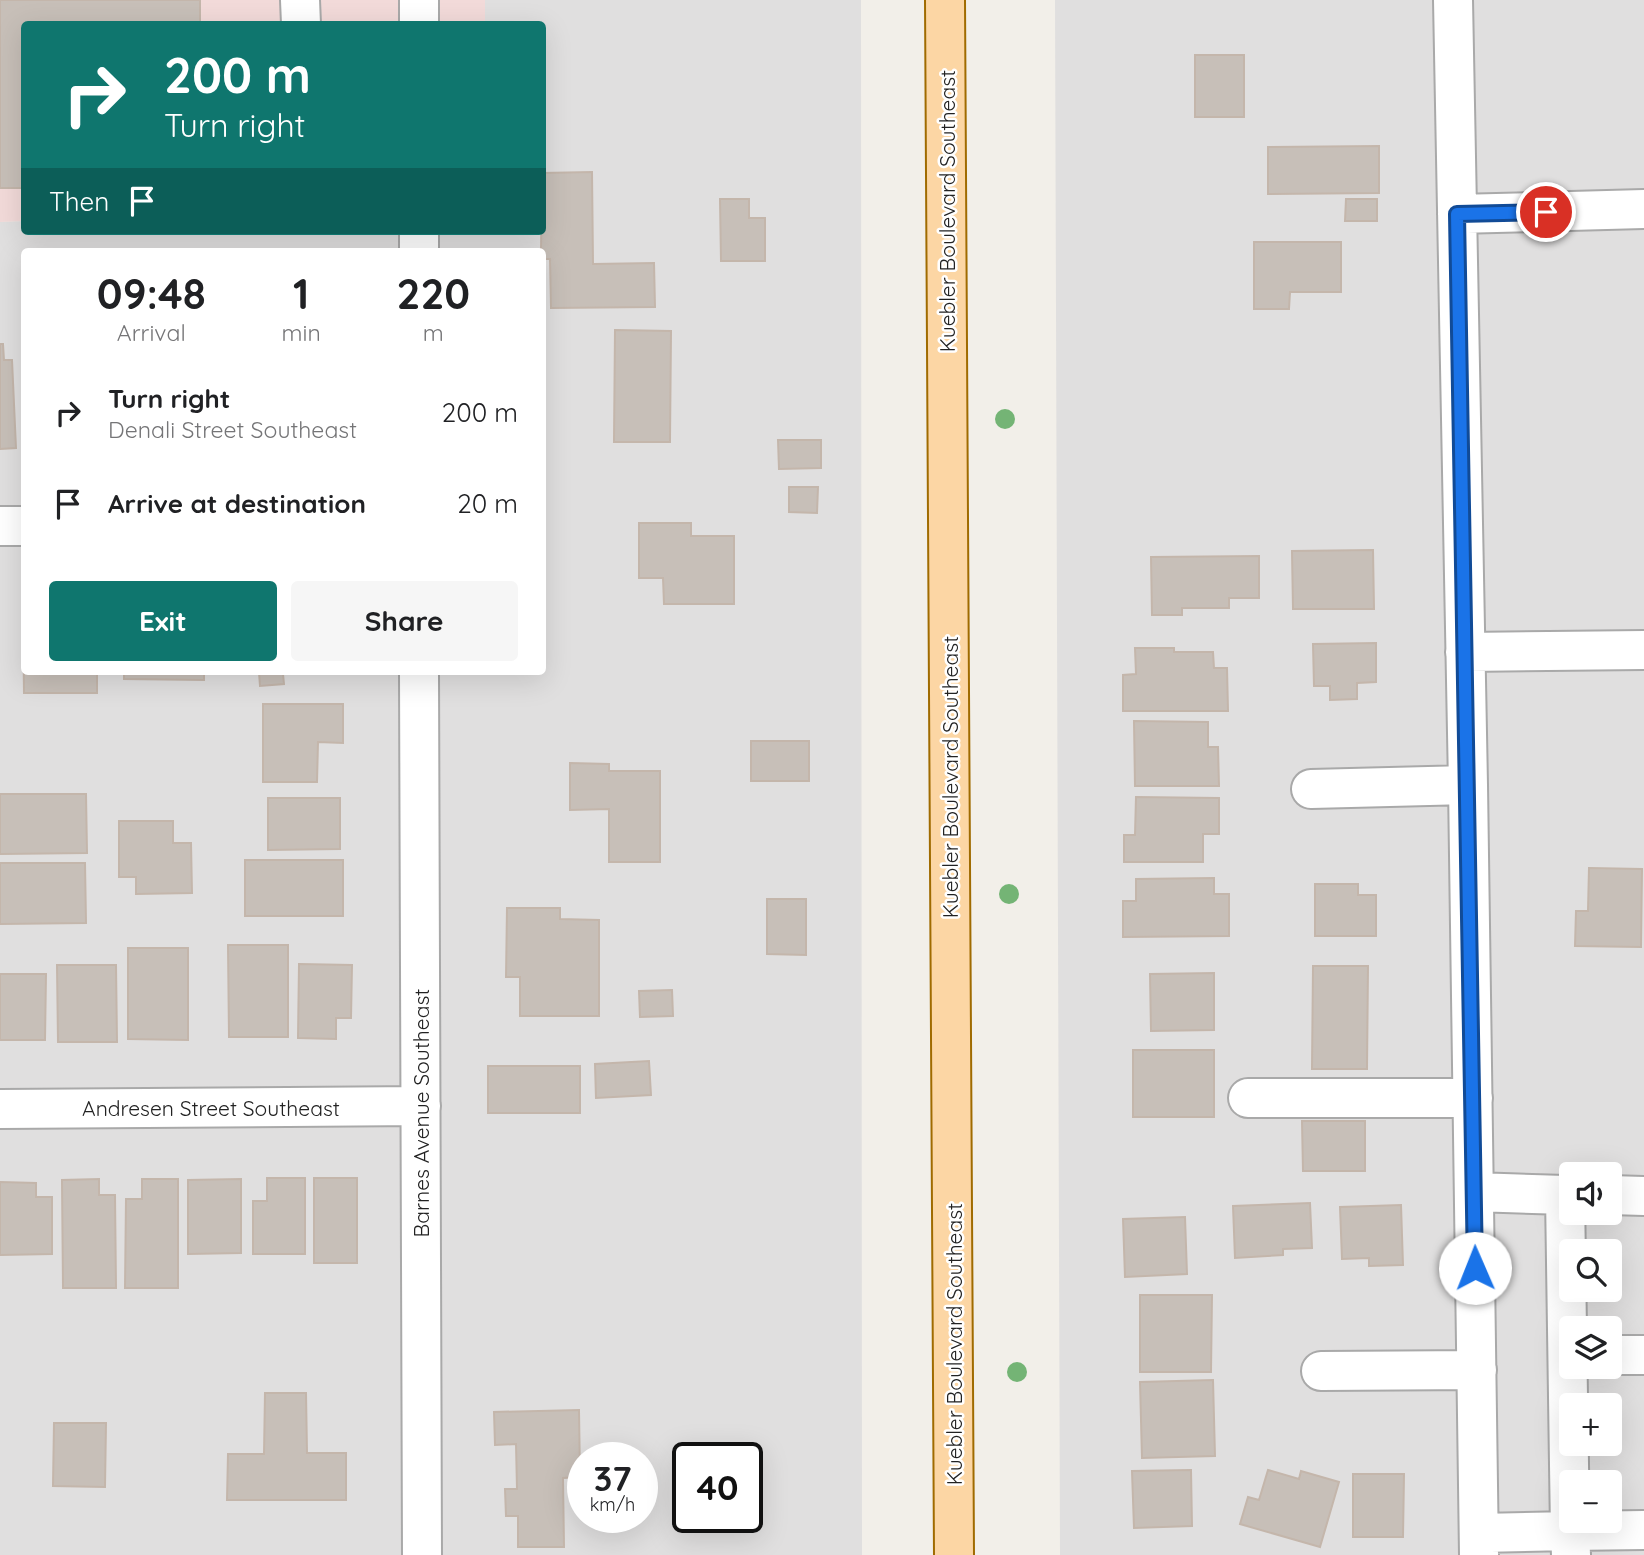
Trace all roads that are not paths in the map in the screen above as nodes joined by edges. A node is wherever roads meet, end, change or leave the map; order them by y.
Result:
1 (300, 0) edge
2 (419, 0) edge
3 (945, 0) edge
4 (1453, 0) edge
5 (301, 21) edge
6 (419, 21) edge
7 (1644, 209) edge
8 (1457, 214) junction
9 (0, 526) edge
10 (21, 526) edge
11 (1644, 650) edge
12 (1465, 652) junction
13 (419, 675) edge
14 (1468, 785) junction
15 (1311, 789) dead end
16 (1248, 1098) dead end
17 (1473, 1098) junction
18 (421, 1106) junction
19 (0, 1110) edge
20 (1474, 1192) junction
21 (1559, 1195) edge
22 (1622, 1195) edge
23 (1644, 1196) edge
24 (1568, 1225) edge
25 (1569, 1316) edge
26 (1622, 1355) edge
27 (1644, 1355) edge
28 (1477, 1370) junction
29 (1321, 1371) dead end
30 (1569, 1379) edge
31 (1644, 1530) edge
32 (1570, 1543) edge
33 (1479, 1544) edge
34 (422, 1555) edge
35 (954, 1555) edge

1 - 5 street
2 - 6 street
3 - 35 main road, Kuebler Boulevard Southeast
4 - 8 street
7 - 8 street
8 - 12 street
9 - 10 street
11 - 12 street
12 - 14 street
13 - 18 street, Barnes Avenue Southeast
14 - 15 street
14 - 17 street
16 - 17 street
17 - 20 street
18 - 19 street, Andresen Street Southeast
18 - 34 street, Barnes Avenue Southeast
20 - 21 street
20 - 28 street
22 - 23 street
24 - 25 street
26 - 27 street
28 - 29 street
28 - 33 street
30 - 32 street
31 - 32 street
32 - 33 street

